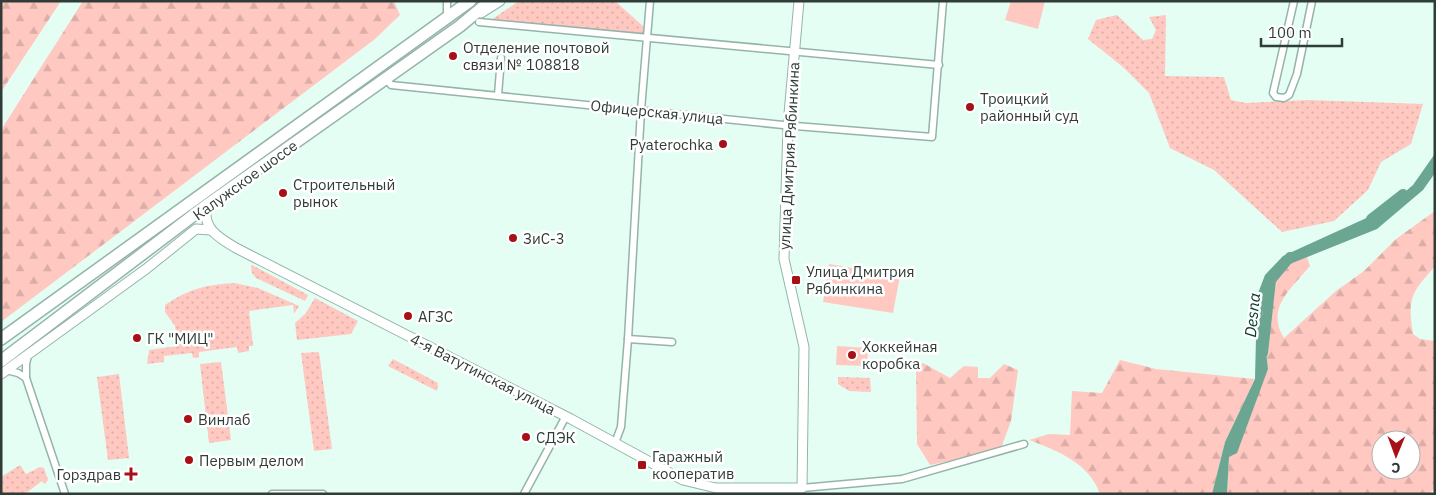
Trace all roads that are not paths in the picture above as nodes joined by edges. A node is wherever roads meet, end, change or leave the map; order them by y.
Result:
1 (447, 1) edge
2 (470, 1) edge
3 (490, 1) edge
4 (500, 1) edge
5 (650, 1) edge
6 (798, 1) edge
7 (943, 1) edge
8 (1294, 1) edge
9 (1312, 1) edge
10 (446, 19) junction
11 (474, 20) junction
12 (647, 39) junction
13 (794, 53) junction
14 (502, 58) dead end
15 (939, 65) junction
16 (386, 78) junction
17 (498, 95) junction
18 (641, 110) junction
19 (788, 125) junction
20 (207, 205) junction
21 (180, 226) junction
22 (210, 230) junction
23 (141, 272) junction
24 (1, 339) edge
25 (628, 340) junction
26 (672, 342) dead end
27 (29, 354) junction
28 (3, 368) edge
29 (26, 378) junction
30 (566, 416) junction
31 (614, 443) junction
32 (1024, 444) dead end
33 (802, 488) junction
34 (288, 493) edge
35 (65, 494) edge
36 (272, 494) edge
37 (323, 494) edge
38 (524, 494) edge

1 - 10 street
2 - 10 highway, Калужское шоссе
3 - 11 highway, Калужское шоссе
4 - 11 street
5 - 12 street
6 - 13 street, улица Дмитрия Рябинкина
7 - 15 street
8 - 9 street
10 - 24 highway, Калужское шоссе
11 - 12 street
11 - 16 highway, Калужское шоссе
12 - 13 street
12 - 18 street
13 - 15 street
13 - 19 street, улица Дмитрия Рябинкина
14 - 17 street
15 - 19 street, Офицерская улица
16 - 17 street, Офицерская улица
16 - 20 highway, Калужское шоссе
17 - 18 street, Офицерская улица
18 - 19 street, Офицерская улица
18 - 25 street
19 - 33 street, улица Дмитрия Рябинкина
20 - 21 highway, Калужское шоссе
20 - 22 street
21 - 23 street
21 - 28 highway, Калужское шоссе
22 - 23 street
22 - 30 street, 4-я Ватутинская улица
23 - 27 street
25 - 26 street
25 - 31 street
27 - 28 street
27 - 29 street
28 - 29 street
29 - 35 street
30 - 31 street, 4-я Ватутинская улица
30 - 38 street
31 - 33 street, 4-я Ватутинская улица
32 - 33 street, 4-я Ватутинская улица
34 - 36 street
34 - 37 street

